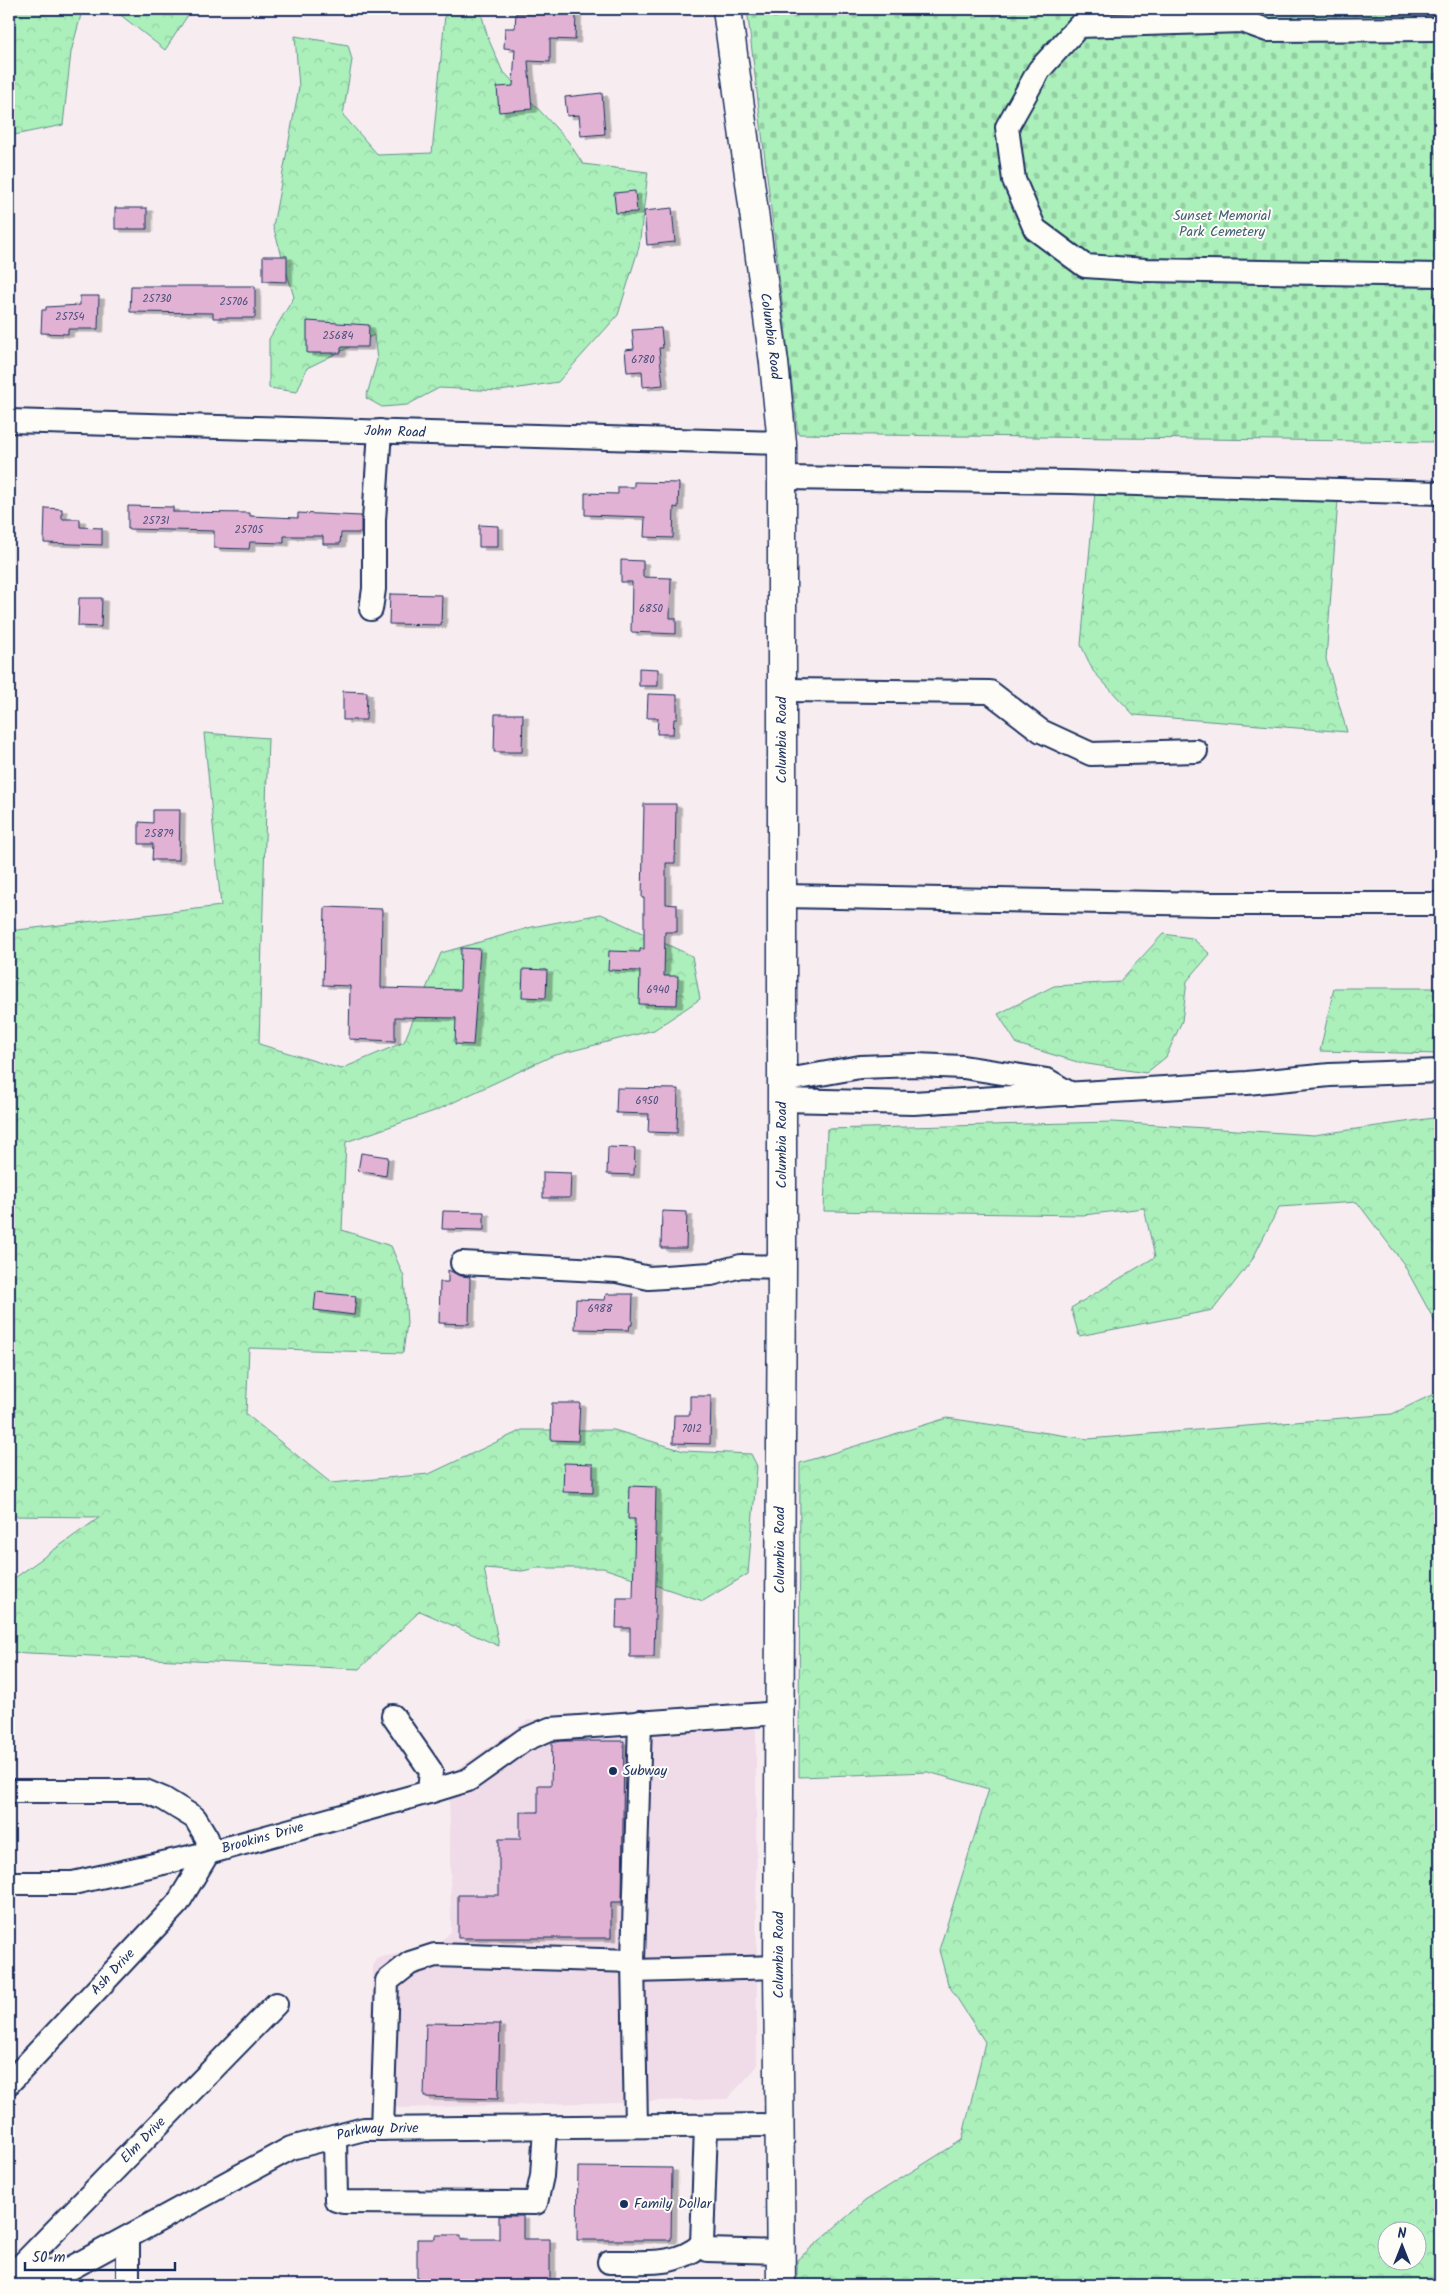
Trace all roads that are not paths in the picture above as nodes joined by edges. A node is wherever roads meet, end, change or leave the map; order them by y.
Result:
1 (727, 9) edge
2 (1241, 15) edge
3 (1440, 29) edge
4 (1440, 275) edge
5 (9, 421) edge
6 (380, 432) junction
7 (782, 443) junction
8 (782, 478) junction
9 (1440, 493) edge
10 (371, 609) dead end
11 (782, 690) junction
12 (1196, 751) dead end
13 (782, 896) junction
14 (1440, 904) edge
15 (916, 1065) junction
16 (1440, 1071) edge
17 (782, 1090) junction
18 (1072, 1094) junction
19 (913, 1103) junction
20 (462, 1263) dead end
21 (782, 1267) junction
22 (780, 1713) junction
23 (393, 1716) dead end
24 (640, 1722) junction
25 (9, 1791) edge
26 (428, 1792) junction
27 (208, 1853) junction
28 (11, 1885) edge
29 (634, 1966) junction
30 (778, 1967) junction
31 (276, 2004) dead end
32 (9, 2083) edge
33 (780, 2125) junction
34 (636, 2126) junction
35 (706, 2126) junction
36 (545, 2127) junction
37 (382, 2129) junction
38 (335, 2137) junction
39 (128, 2238) junction
40 (702, 2244) junction
41 (780, 2252) junction
42 (609, 2262) dead end
43 (9, 2277) edge
44 (128, 2285) edge
45 (781, 2285) edge

1 - 7 main road, Columbia Road
2 - 3 street
2 - 4 street
5 - 6 street, John Road
6 - 7 street, John Road
6 - 10 street
7 - 8 main road, Columbia Road
8 - 9 street
8 - 11 main road, Columbia Road
11 - 12 street
11 - 13 main road, Columbia Road
13 - 14 street
13 - 17 main road, Columbia Road
15 - 17 street
15 - 18 street
15 - 19 street
16 - 18 street
17 - 19 street
17 - 21 main road, Columbia Road
18 - 19 street
20 - 21 street
21 - 22 main road, Columbia Road
22 - 24 street, Brookins Drive
22 - 30 main road, Columbia Road
23 - 26 street
24 - 26 street, Brookins Drive
24 - 29 street
25 - 27 street
26 - 27 street, Brookins Drive
27 - 28 street, Brookins Drive
27 - 32 street, Ash Drive
29 - 30 street
29 - 34 street
29 - 37 street
30 - 33 main road, Columbia Road
31 - 43 street, Elm Drive
33 - 35 street, Parkway Drive
33 - 41 main road, Columbia Road
34 - 35 street, Parkway Drive
34 - 36 street, Parkway Drive
35 - 40 street
36 - 37 street, Parkway Drive
36 - 38 street
37 - 38 street, Parkway Drive
38 - 39 street, Parkway Drive
39 - 43 street, Parkway Drive
39 - 44 street
40 - 41 street
40 - 42 street
41 - 45 main road, Columbia Road

